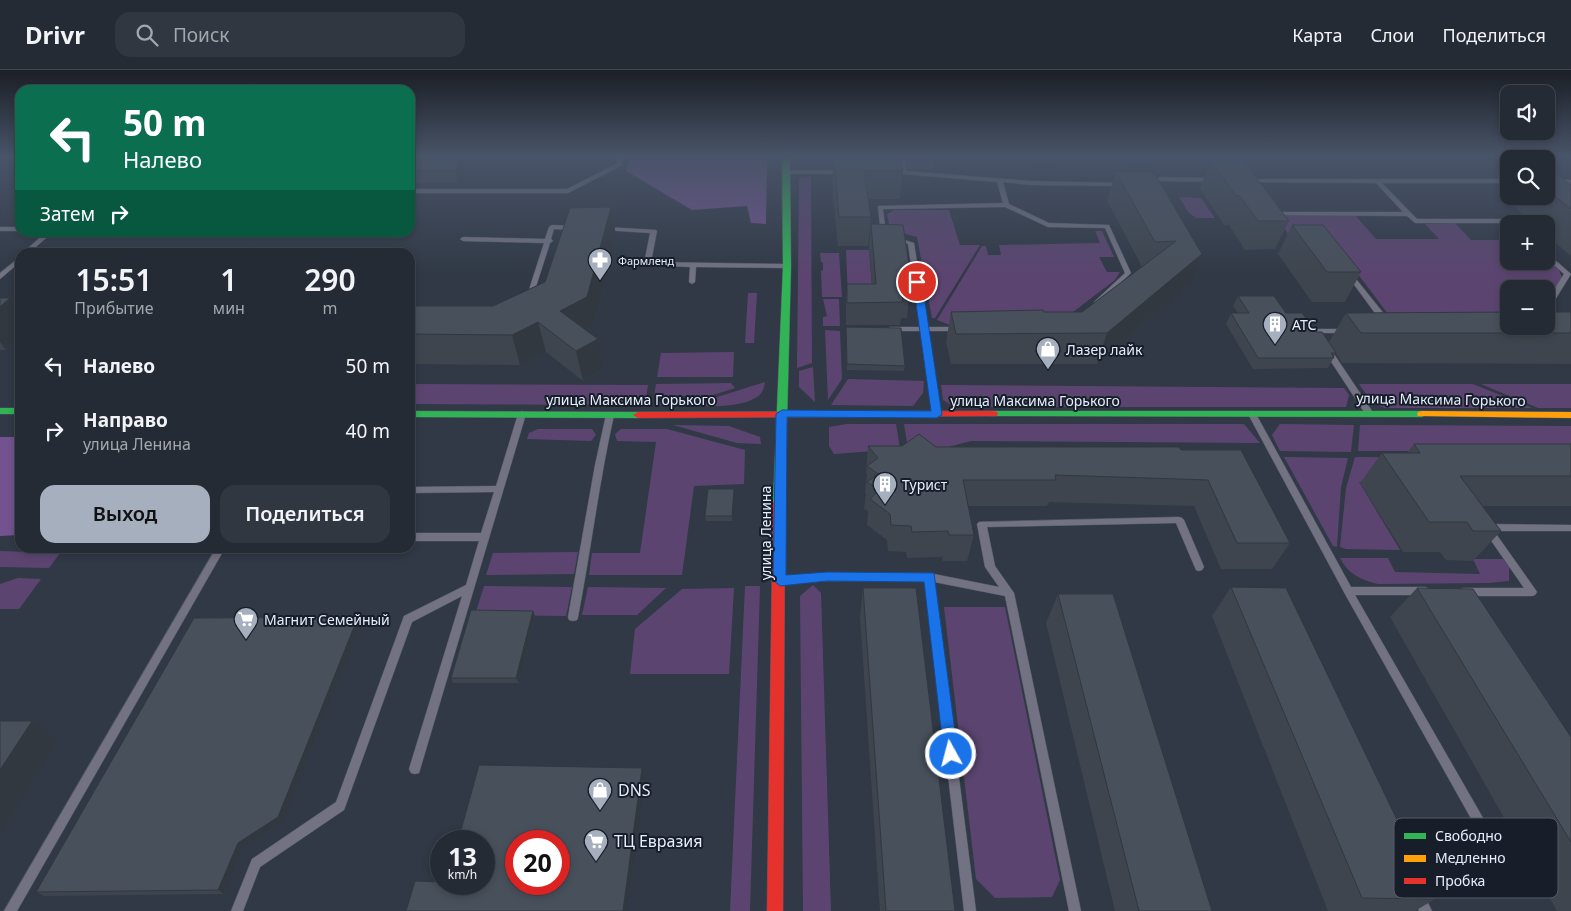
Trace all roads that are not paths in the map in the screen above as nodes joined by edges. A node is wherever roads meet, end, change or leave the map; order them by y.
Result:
1 (786, 195) edge
2 (1003, 195) edge
3 (1390, 195) edge
4 (1006, 205) junction
5 (1408, 214) junction
6 (1271, 220) edge
7 (1500, 221) edge
8 (580, 228) edge
9 (0, 229) edge
10 (15, 229) edge
11 (598, 229) edge
12 (44, 237) edge
13 (463, 239) dead end
14 (550, 241) junction
15 (32, 248) edge
16 (1555, 262) edge
17 (15, 263) edge
18 (693, 266) junction
19 (786, 266) junction
20 (1345, 268) edge
21 (0, 276) edge
22 (692, 282) dead end
23 (1555, 294) edge
24 (520, 304) edge
25 (1088, 311) edge
26 (886, 329) edge
27 (925, 329) junction
28 (963, 330) edge
29 (1382, 330) edge
30 (1354, 331) edge
31 (0, 411) edge
32 (15, 411) edge
33 (1369, 412) junction
34 (415, 414) edge
35 (522, 414) junction
36 (782, 414) junction
37 (1252, 414) junction
38 (610, 415) junction
39 (936, 415) junction
40 (1571, 416) edge
41 (499, 489) junction
42 (415, 490) edge
43 (1571, 528) edge
44 (485, 537) junction
45 (415, 538) edge
46 (217, 553) edge
47 (1199, 567) dead end
48 (929, 577) junction
49 (780, 580) junction
50 (469, 588) junction
51 (1348, 591) junction
52 (1435, 591) edge
53 (1454, 592) edge
54 (1009, 594) junction
55 (573, 618) dead end
56 (415, 769) dead end
57 (1477, 818) edge
58 (1420, 898) edge
59 (10, 911) edge
60 (237, 911) edge
61 (775, 911) edge
62 (970, 911) edge
63 (1075, 911) edge
64 (1426, 911) edge

1 - 19 main road, улица Ленина
2 - 4 lane
3 - 5 lane
4 - 25 lane
4 - 27 lane
5 - 6 lane
5 - 7 lane
8 - 14 lane
9 - 10 lane
11 - 18 lane
12 - 15 lane
13 - 14 lane
14 - 24 lane
16 - 23 lane
17 - 21 lane
18 - 19 lane
18 - 22 lane
19 - 36 main road, улица Ленина
20 - 29 lane
26 - 27 lane
27 - 28 lane
27 - 39 lane
30 - 33 lane
31 - 32 main road
33 - 37 main road, улица Максима Горького
33 - 40 main road, улица Максима Горького
34 - 35 main road, улица Максима Горького
35 - 38 main road, улица Максима Горького
35 - 41 lane
36 - 38 main road, улица Максима Горького
36 - 39 main road, улица Максима Горького
36 - 49 main road, улица Ленина
37 - 39 main road, улица Максима Горького
37 - 51 lane
38 - 55 lane
41 - 42 lane
41 - 44 lane
43 - 53 lane
44 - 45 lane
44 - 50 lane
46 - 59 lane
47 - 54 lane
48 - 49 lane
48 - 54 lane
48 - 62 lane
49 - 61 main road, улица Ленина
50 - 56 lane
50 - 60 lane
51 - 52 lane
51 - 57 lane
54 - 63 lane
58 - 64 lane

